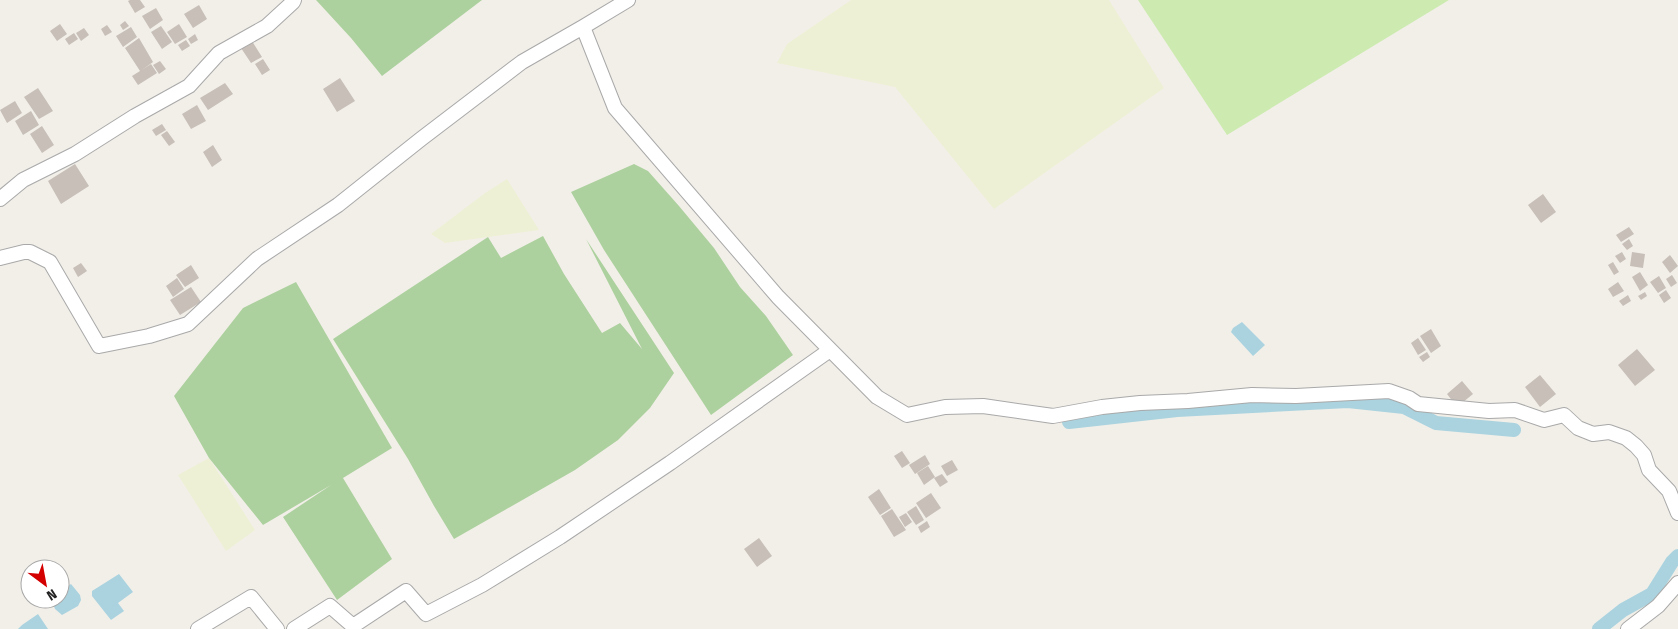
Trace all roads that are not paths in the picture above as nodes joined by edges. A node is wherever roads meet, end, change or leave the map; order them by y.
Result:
1 (294, 0) edge
2 (628, 0) edge
3 (583, 27) junction
4 (0, 199) edge
5 (0, 258) edge
6 (830, 350) junction
7 (1678, 513) edge
8 (1678, 583) edge
9 (198, 629) edge
10 (277, 629) edge
11 (294, 629) edge
12 (1628, 629) edge

1 - 4 street
2 - 3 street
3 - 5 street
3 - 6 street
6 - 7 street
6 - 11 street
8 - 12 street
9 - 10 street

